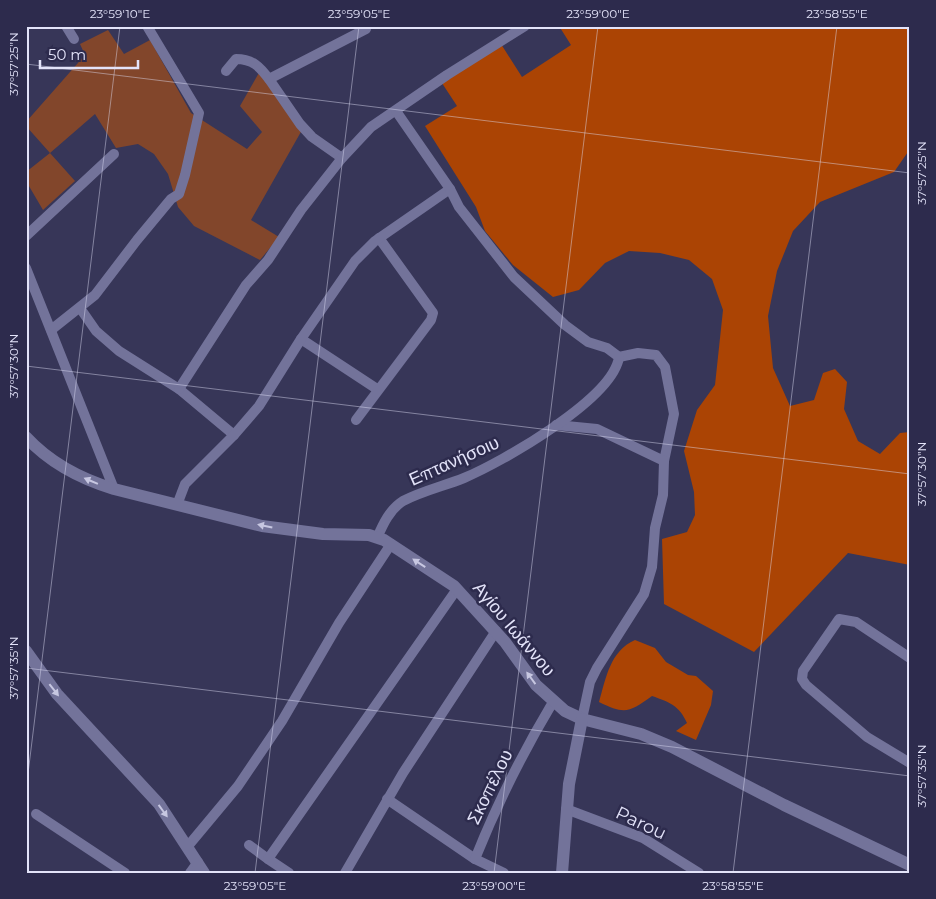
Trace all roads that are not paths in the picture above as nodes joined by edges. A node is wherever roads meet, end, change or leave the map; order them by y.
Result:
1 (66, 26) edge
2 (147, 26) edge
3 (525, 26) edge
4 (366, 29) dead end
5 (74, 39) dead end
6 (226, 71) dead end
7 (269, 79) junction
8 (396, 111) junction
9 (114, 154) dead end
10 (342, 158) junction
11 (450, 189) junction
12 (26, 236) edge
13 (379, 238) junction
14 (26, 268) edge
15 (29, 284) edge
16 (80, 308) junction
17 (51, 330) junction
18 (301, 339) junction
19 (620, 357) junction
20 (179, 389) junction
21 (377, 389) junction
22 (356, 420) dead end
23 (556, 425) junction
24 (234, 435) junction
25 (26, 437) edge
26 (664, 461) junction
27 (114, 489) junction
28 (177, 505) junction
29 (377, 538) junction
30 (391, 544) junction
31 (457, 589) junction
32 (496, 631) junction
33 (26, 651) edge
34 (910, 658) edge
35 (553, 702) junction
36 (582, 719) junction
37 (910, 763) edge
38 (387, 799) junction
39 (566, 809) junction
40 (36, 814) dead end
41 (249, 845) dead end
42 (188, 846) junction
43 (268, 859) junction
44 (475, 859) junction
45 (910, 865) edge
46 (197, 869) edge
47 (125, 873) edge
48 (289, 873) edge
49 (345, 873) edge
50 (504, 873) edge
51 (562, 873) edge
52 (699, 873) edge

1 - 5 street
2 - 16 street
3 - 8 street
4 - 7 street
6 - 7 street
7 - 10 street
8 - 10 street
8 - 11 street
9 - 12 street
10 - 20 street
11 - 13 street
11 - 19 street
13 - 18 street
13 - 21 street
14 - 15 street
15 - 17 street
16 - 17 street
16 - 20 street
17 - 27 street
18 - 21 street
18 - 24 street
19 - 23 street, Επτανήσοιυ
19 - 26 street
20 - 24 street
21 - 22 street
23 - 26 street
23 - 29 street, Επτανήσοιυ
24 - 28 street
27 -> 25 street, Αγίου Ιωάννου
26 - 36 street
27 - 28 street, Αγίου Ιωάννου
29 -> 28 street, Αγίου Ιωάννου
29 - 30 street, Αγίου Ιωάννου
31 -> 30 street, Αγίου Ιωάννου
30 - 42 street
31 - 32 street, Αγίου Ιωάννου
31 - 43 street
35 -> 32 street, Αγίου Ιωάννου
32 - 38 street
33 -> 42 street
34 - 37 street
35 - 36 street, Αγίου Ιωάννου
35 - 44 street, Σκοπέλου
36 - 39 street
36 - 45 street, Αγίου Ιωάννου
38 - 44 street
38 - 49 street
39 - 51 street
39 - 52 street, Parou
40 - 47 street
41 - 43 street
42 - 46 street
43 - 48 street
44 - 50 street

